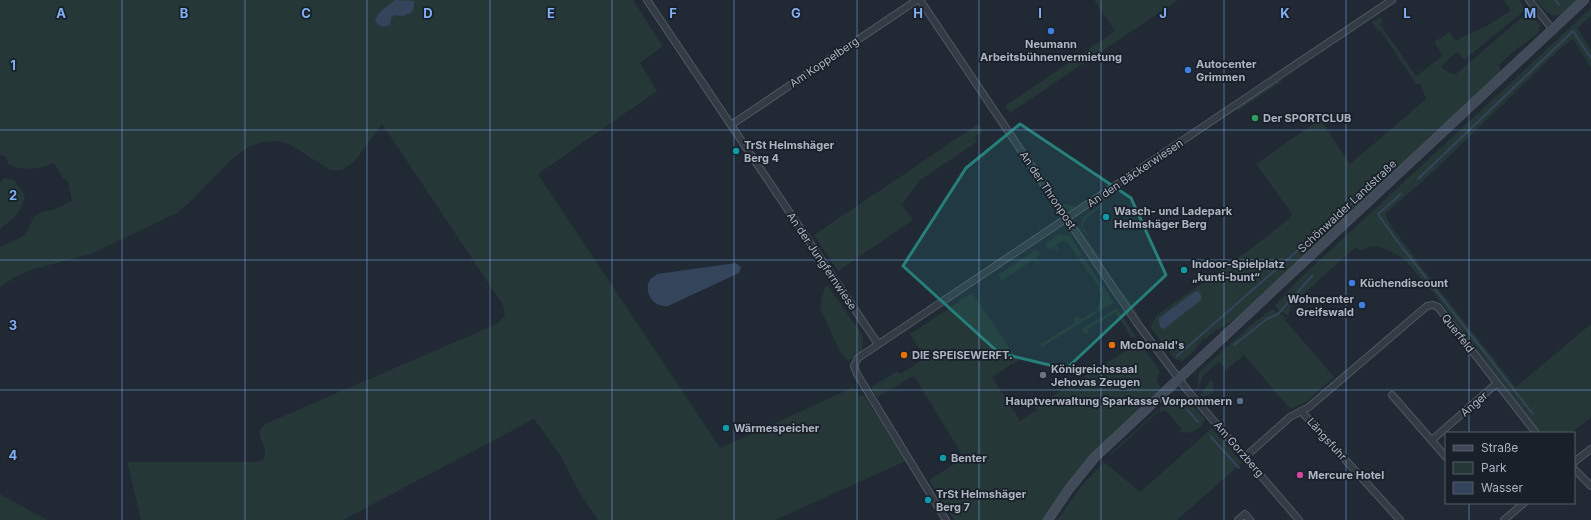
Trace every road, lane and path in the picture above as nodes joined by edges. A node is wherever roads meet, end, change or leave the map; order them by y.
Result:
1 (647, 0) edge
2 (917, 0) edge
3 (920, 0) edge
4 (1392, 0) edge
5 (1529, 0) edge
6 (1584, 0) edge
7 (1553, 30) junction
8 (731, 125) junction
9 (1068, 219) junction
10 (878, 344) junction
11 (1178, 379) junction
12 (1497, 383) junction
13 (1392, 395) dead end
14 (1301, 411) junction
15 (1535, 432) edge
16 (1432, 440) junction
17 (1591, 448) edge
18 (1445, 456) edge
19 (1245, 457) junction
20 (1575, 461) edge
21 (1575, 470) edge
22 (1591, 486) edge
23 (1523, 504) edge
24 (946, 520) edge
25 (1048, 520) edge
26 (1238, 520) edge
27 (1250, 520) edge
28 (1299, 520) edge
29 (1400, 520) edge
30 (1504, 520) edge

1 - 8 street, An der Jungfernwiese
2 - 8 street, Am Koppelberg
3 - 9 street, An der Thronpost
4 - 9 street, An den Bäckerwiesen
5 - 7 street
6 - 7 main road, Schönwalder Landstraße
7 - 11 main road, Schönwalder Landstraße
8 - 10 street, An der Jungfernwiese
9 - 10 street, An den Bäckerwiesen
9 - 11 street, An der Thronpost
10 - 24 street
11 - 19 street, Am Gorzberg
11 - 25 main road, Schönwalder Landstraße
12 - 14 street, Querfeld
12 - 15 street, Querfeld
12 - 16 street, Anger
13 - 16 street
14 - 19 street
14 - 29 street, Längsfuhr
16 - 18 street
17 - 20 street
19 - 28 street, Am Gorzberg
21 - 22 street
23 - 30 street
26 - 27 street

